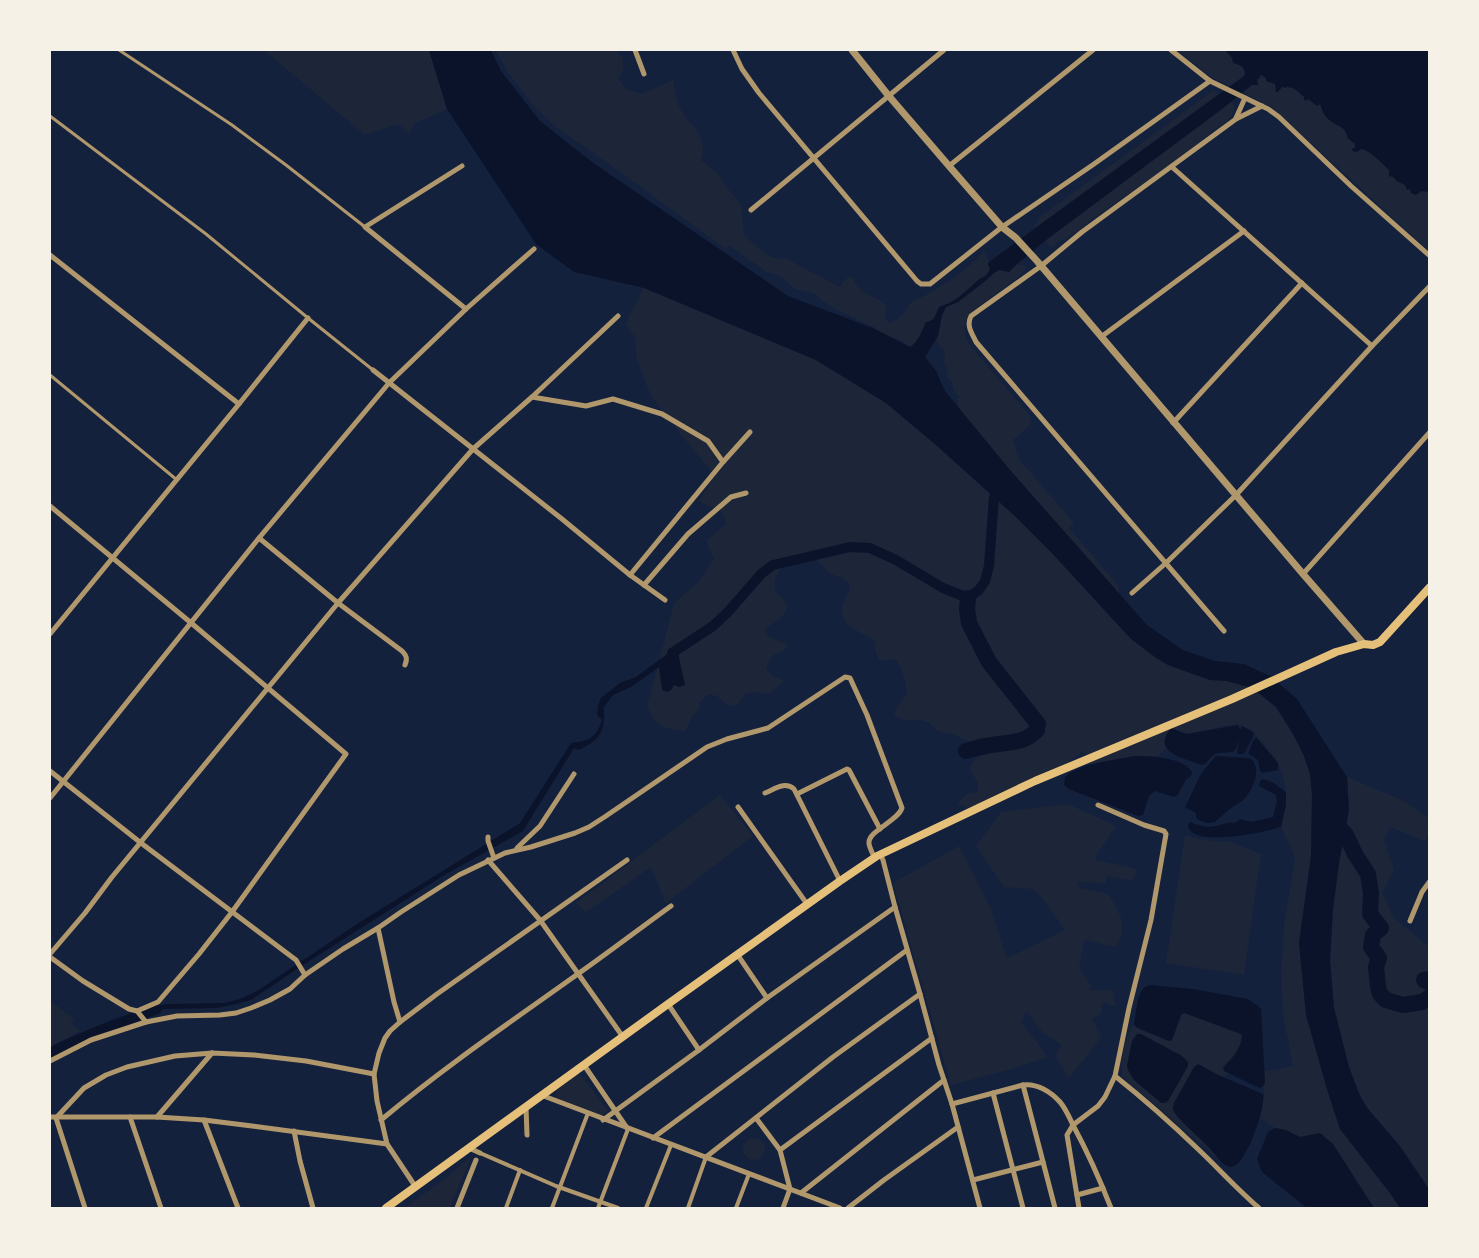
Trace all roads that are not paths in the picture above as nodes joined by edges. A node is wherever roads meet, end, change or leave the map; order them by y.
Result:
1 (119, 50) edge
2 (635, 50) edge
3 (733, 50) edge
4 (852, 50) edge
5 (944, 50) edge
6 (1093, 50) edge
7 (1171, 50) edge
8 (644, 74) dead end
9 (1210, 81) junction
10 (888, 95) junction
11 (1244, 98) junction
12 (1262, 106) junction
13 (50, 116) edge
14 (1236, 118) junction
15 (813, 159) junction
16 (462, 166) dead end
17 (949, 166) junction
18 (1172, 167) junction
19 (750, 210) dead end
20 (365, 227) junction
21 (1002, 227) junction
22 (1244, 231) junction
23 (534, 249) dead end
24 (50, 255) edge
25 (1430, 256) edge
26 (1039, 264) junction
27 (1302, 283) junction
28 (1430, 286) edge
29 (466, 309) junction
30 (618, 316) dead end
31 (308, 318) junction
32 (1101, 337) junction
33 (1372, 346) junction
34 (374, 370) joint
35 (50, 375) edge
36 (389, 383) junction
37 (532, 397) junction
38 (239, 404) junction
39 (1173, 423) junction
40 (750, 432) dead end
41 (1430, 432) edge
42 (473, 449) junction
43 (723, 462) junction
44 (177, 480) junction
45 (746, 493) dead end
46 (1236, 495) junction
47 (50, 506) edge
48 (259, 538) junction
49 (112, 558) junction
50 (1166, 563) junction
51 (1303, 574) junction
52 (630, 575) junction
53 (644, 585) junction
54 (1430, 587) edge
55 (1132, 593) dead end
56 (664, 600) dead end
57 (338, 603) junction
58 (190, 622) junction
59 (1224, 631) dead end
60 (50, 634) edge
61 (1364, 644) junction
62 (405, 665) dead end
63 (269, 687) junction
64 (50, 771) edge
65 (574, 774) dead end
66 (63, 782) junction
67 (765, 793) dead end
68 (797, 795) junction
69 (50, 798) edge
70 (1098, 805) dead end
71 (738, 807) dead end
72 (880, 829) junction
73 (488, 839) dead end
74 (141, 843) junction
75 (516, 849) junction
76 (877, 856) junction
77 (492, 857) junction
78 (627, 860) dead end
79 (840, 881) junction
80 (1430, 881) edge
81 (807, 904) junction
82 (671, 906) dead end
83 (895, 908) junction
84 (232, 912) junction
85 (540, 920) junction
86 (1410, 921) dead end
87 (378, 928) junction
88 (907, 950) junction
89 (737, 954) junction
90 (50, 956) edge
91 (303, 973) junction
92 (578, 974) junction
93 (920, 994) junction
94 (767, 998) junction
95 (668, 1004) junction
96 (137, 1011) junction
97 (146, 1022) junction
98 (400, 1022) junction
99 (623, 1037) junction
100 (932, 1038) junction
101 (699, 1050) junction
102 (212, 1053) junction
103 (50, 1061) edge
104 (584, 1065) junction
105 (374, 1074) junction
106 (1115, 1076) junction
107 (944, 1080) junction
108 (1023, 1085) junction
109 (993, 1093) junction
110 (541, 1095) junction
111 (952, 1104) junction
112 (526, 1107) junction
113 (615, 1110) junction
114 (588, 1113) junction
115 (53, 1117) edge
116 (130, 1117) junction
117 (157, 1117) junction
118 (756, 1118) junction
119 (204, 1120) junction
120 (381, 1120) junction
121 (603, 1120) junction
122 (1073, 1125) junction
123 (958, 1127) junction
124 (628, 1129) junction
125 (294, 1131) junction
126 (527, 1135) dead end
127 (653, 1138) junction
128 (387, 1144) junction
129 (671, 1145) junction
130 (469, 1148) junction
131 (780, 1150) junction
132 (480, 1153) joint
133 (706, 1157) junction
134 (476, 1160) dead end
135 (1043, 1162) junction
136 (520, 1170) junction
137 (1013, 1170) junction
138 (749, 1174) junction
139 (973, 1180) junction
140 (415, 1186) junction
141 (560, 1187) junction
142 (1103, 1188) junction
143 (790, 1189) junction
144 (801, 1193) junction
145 (1077, 1195) junction
146 (601, 1202) junction
147 (831, 1207) edge
148 (85, 1209) edge
149 (161, 1209) edge
150 (238, 1209) edge
151 (313, 1209) edge
152 (386, 1209) edge
153 (457, 1209) edge
154 (506, 1209) edge
155 (552, 1209) edge
156 (598, 1209) edge
157 (618, 1209) edge
158 (646, 1209) edge
159 (688, 1209) edge
160 (736, 1209) edge
161 (783, 1209) edge
162 (840, 1209) edge
163 (848, 1209) edge
164 (980, 1209) edge
165 (1023, 1209) edge
166 (1055, 1209) edge
167 (1079, 1209) edge
168 (1111, 1209) edge
169 (1259, 1209) edge

1 - 20 lane
2 - 8 street
3 - 15 street
4 - 10 street
5 - 10 street
6 - 17 street
7 - 9 street
9 - 11 street
9 - 21 street
10 - 15 street
10 - 17 street
11 - 12 street
11 - 14 street
12 - 14 street
12 - 25 street
13 - 31 lane
14 - 18 street
15 - 19 street
15 - 21 street
16 - 20 street
17 - 21 street
18 - 22 street
18 - 26 street
20 - 29 street
21 - 26 street
22 - 27 street
22 - 32 street
23 - 29 street
24 - 38 street
26 - 32 street
26 - 50 street
27 - 33 street
27 - 39 street
28 - 33 street
29 - 36 street
30 - 37 street
31 - 34 lane
31 - 38 street
32 - 39 street
33 - 46 street
34 - 36 street
35 - 44 lane
36 - 42 street
36 - 48 street
37 - 42 street
37 - 43 street
38 - 44 street
39 - 46 street
40 - 43 street
41 - 51 street
42 - 52 street
42 - 57 street
43 - 52 street
44 - 49 street
45 - 53 street
46 - 50 street
46 - 51 street
47 - 49 street
48 - 57 street
48 - 58 street
49 - 58 street
49 - 60 street
50 - 55 street
50 - 59 street
51 - 61 street
52 - 53 street
53 - 56 street
54 - 61 main road
57 - 62 street
57 - 63 street
58 - 63 street
58 - 66 street
61 - 76 main road
63 - 74 street
63 - 84 street
64 - 66 street
65 - 75 street
66 - 69 street
66 - 74 street
67 - 68 street
68 - 72 street
68 - 79 street
70 - 106 street
71 - 81 street
72 - 75 street
72 - 76 street
73 - 77 street
74 - 84 street
74 - 90 street
75 - 77 street
76 - 79 main road
76 - 83 street
77 - 85 street
77 - 87 street
78 - 85 street
79 - 81 main road
80 - 86 street
81 - 89 main road
82 - 92 street
83 - 88 street
83 - 94 street
84 - 91 street
84 - 96 street
85 - 92 street
85 - 98 street
87 - 91 street
87 - 98 street
88 - 93 street
88 - 127 street
89 - 94 street
89 - 95 main road
90 - 96 street
91 - 97 street
92 - 99 street
92 - 120 street
93 - 100 street
93 - 118 street
94 - 101 street
95 - 99 main road
95 - 101 street
96 - 97 street
97 - 103 street
98 - 105 street
99 - 104 main road
100 - 107 street
100 - 131 street
101 - 113 street
102 - 105 street
102 - 115 street
102 - 117 street
104 - 110 main road
104 - 113 street
105 - 120 street
106 - 122 street
106 - 169 street
107 - 111 street
107 - 144 street
108 - 109 street
108 - 122 street
108 - 135 street
109 - 111 street
109 - 137 street
110 - 112 main road
110 - 114 street
111 - 123 street
112 - 126 street
112 - 130 main road
113 - 121 street
113 - 124 street
114 - 121 street
114 - 141 street
115 - 116 street
115 - 148 street
116 - 117 street
116 - 149 street
117 - 119 street
118 - 131 street
118 - 133 street
119 - 125 street
119 - 150 street
120 - 128 street
121 - 124 street
122 - 142 street
122 - 145 street
123 - 139 street
123 - 163 street
124 - 127 street
124 - 146 street
125 - 128 street
125 - 151 street
127 - 129 street
128 - 140 street
129 - 133 street
129 - 158 street
130 - 132 street
130 - 140 main road
131 - 143 street
132 - 136 street
133 - 138 street
133 - 159 street
134 - 153 street
135 - 137 street
135 - 166 street
136 - 141 street
136 - 154 street
137 - 139 street
137 - 165 street
138 - 143 street
138 - 160 street
139 - 164 street
140 - 152 main road
141 - 146 street
141 - 155 street
142 - 145 street
142 - 168 street
143 - 144 street
143 - 161 street
144 - 147 street
145 - 167 street
146 - 156 street
146 - 157 street
147 - 162 street

